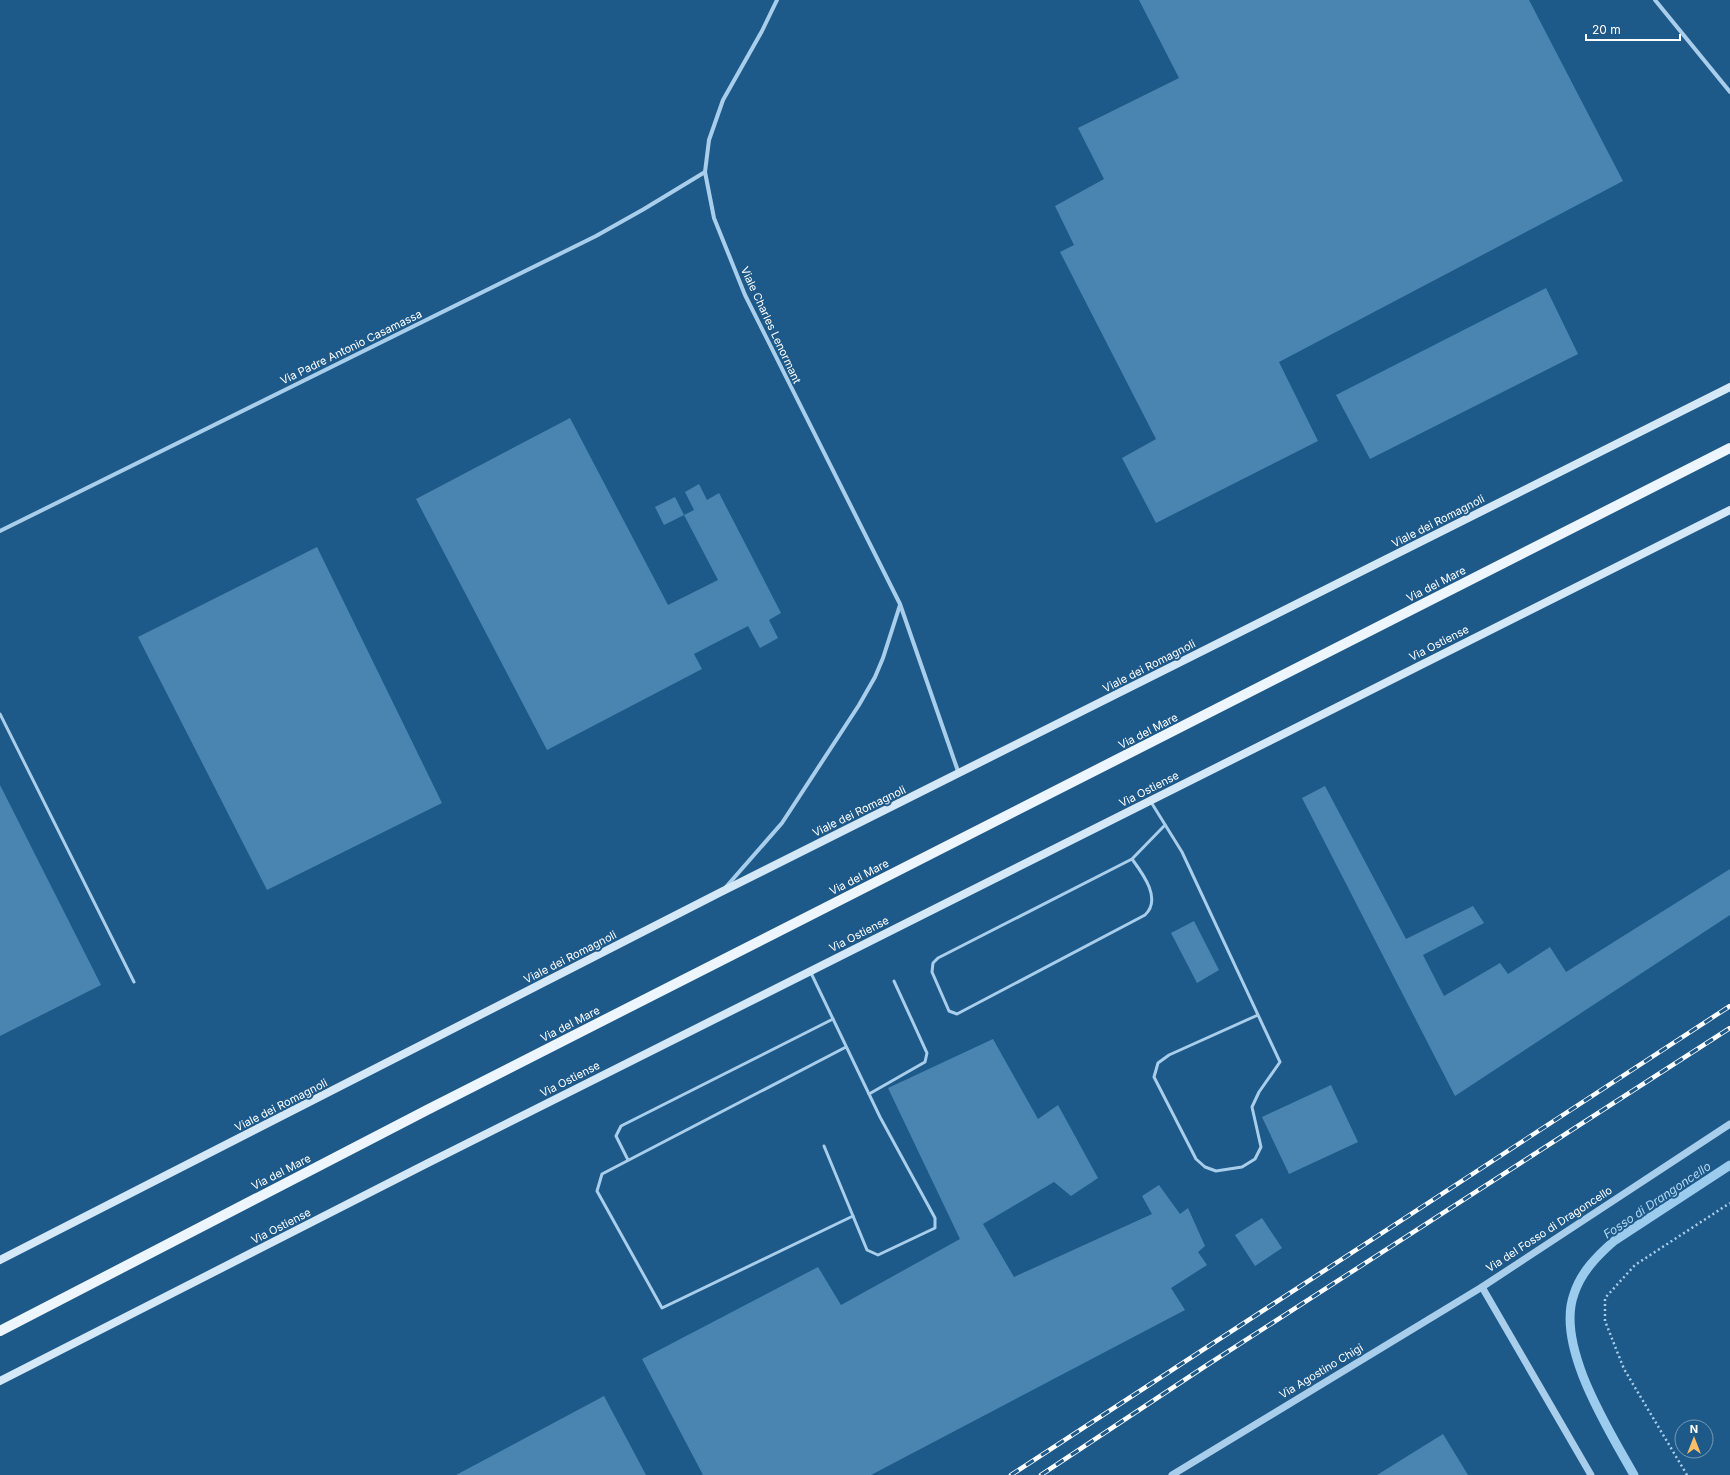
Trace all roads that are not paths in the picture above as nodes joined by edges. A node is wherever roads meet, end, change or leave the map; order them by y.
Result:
1 (777, 0) edge
2 (1655, 0) edge
3 (1730, 92) edge
4 (705, 172) junction
5 (1730, 387) edge
6 (1730, 448) edge
7 (1730, 510) edge
8 (0, 531) edge
9 (900, 604) junction
10 (0, 714) edge
11 (959, 774) junction
12 (1151, 800) junction
13 (1166, 825) junction
14 (1132, 859) junction
15 (722, 892) junction
16 (810, 971) junction
17 (894, 981) dead end
18 (134, 982) dead end
19 (1258, 1015) junction
20 (833, 1019) junction
21 (846, 1047) junction
22 (869, 1094) junction
23 (1730, 1124) edge
24 (824, 1146) dead end
25 (628, 1160) junction
26 (853, 1216) junction
27 (0, 1260) edge
28 (1482, 1286) junction
29 (0, 1331) edge
30 (0, 1381) edge
31 (1172, 1475) edge
32 (1590, 1475) edge

1 - 4 street, Viale Charles Lenormant
2 - 3 street
4 - 8 street, Via Padre Antonio Casamassa
4 - 9 street, Viale Charles Lenormant
5 - 11 main road, Viale dei Romagnoli
6 - 29 main road, Via del Mare
7 - 12 main road, Via Ostiense
9 - 11 street, Viale Charles Lenormant
9 - 15 street
10 - 18 lane
11 - 15 main road, Viale dei Romagnoli
12 - 13 lane
12 - 16 main road, Via Ostiense
13 - 14 lane
13 - 19 lane
14 - 14 lane
15 - 27 main road, Viale dei Romagnoli
16 - 20 lane
16 - 30 main road, Via Ostiense
17 - 22 lane
19 - 19 lane
20 - 21 lane
20 - 25 lane
21 - 22 lane
21 - 25 lane
22 - 26 lane
23 - 28 street, Via del Fosso di Dragoncello
24 - 26 lane
25 - 26 lane
28 - 31 street, Via Agostino Chigi
28 - 32 street, Via del Fosso di Dragoncello

